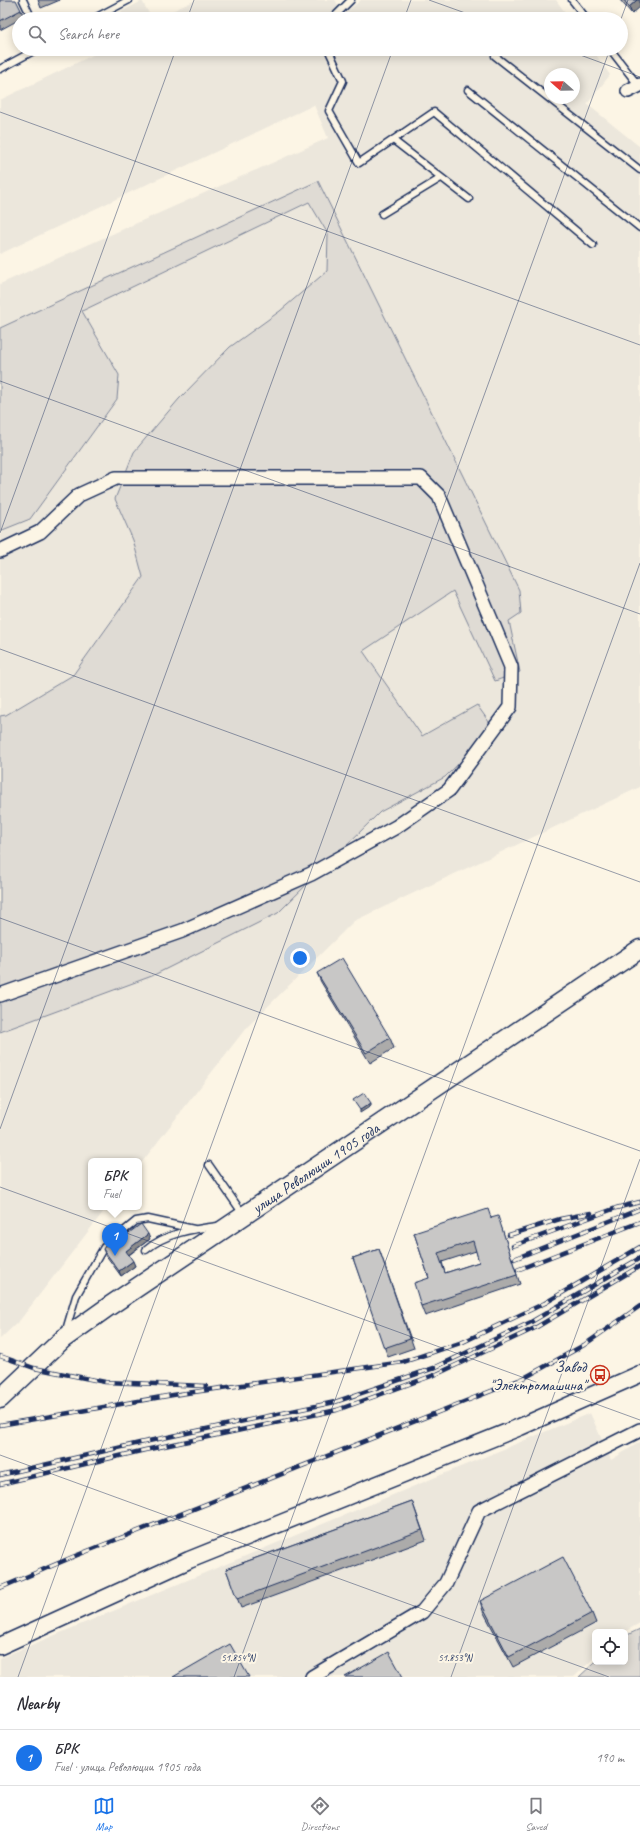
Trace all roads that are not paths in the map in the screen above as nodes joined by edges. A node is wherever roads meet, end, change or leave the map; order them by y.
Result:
1 (23, 0) edge
2 (129, 0) edge
3 (351, 0) edge
4 (572, 0) edge
5 (29, 12) edge
6 (107, 12) edge
7 (339, 12) edge
8 (581, 12) edge
9 (24, 56) edge
10 (331, 56) edge
11 (495, 56) dead end
12 (615, 56) edge
13 (0, 69) edge
14 (635, 87) edge
15 (468, 90) dead end
16 (393, 140) junction
17 (640, 170) edge
18 (441, 178) junction
19 (469, 199) dead end
20 (382, 214) dead end
21 (640, 228) edge
22 (593, 245) dead end
23 (0, 550) edge
24 (640, 949) edge
25 (0, 996) edge
26 (209, 1165) dead end
27 (237, 1220) junction
28 (194, 1229) junction
29 (146, 1250) dead end
30 (63, 1339) junction
31 (640, 1374) edge
32 (0, 1399) edge
33 (640, 1430) edge
34 (0, 1646) edge
35 (312, 1677) edge

1 - 5 lane
2 - 6 lane
3 - 7 lane
4 - 8 lane
9 - 13 lane
10 - 16 lane
11 - 17 lane
12 - 14 lane
15 - 21 lane
16 - 18 lane
16 - 22 lane
18 - 19 lane
18 - 20 lane
23 - 25 street
24 - 27 main road, улица Революции 1905 года
26 - 27 lane
27 - 28 lane
27 - 30 main road, улица Революции 1905 года
28 - 29 lane
28 - 30 lane
30 - 32 main road, улица Революции 1905 года
31 - 34 street
33 - 35 street

